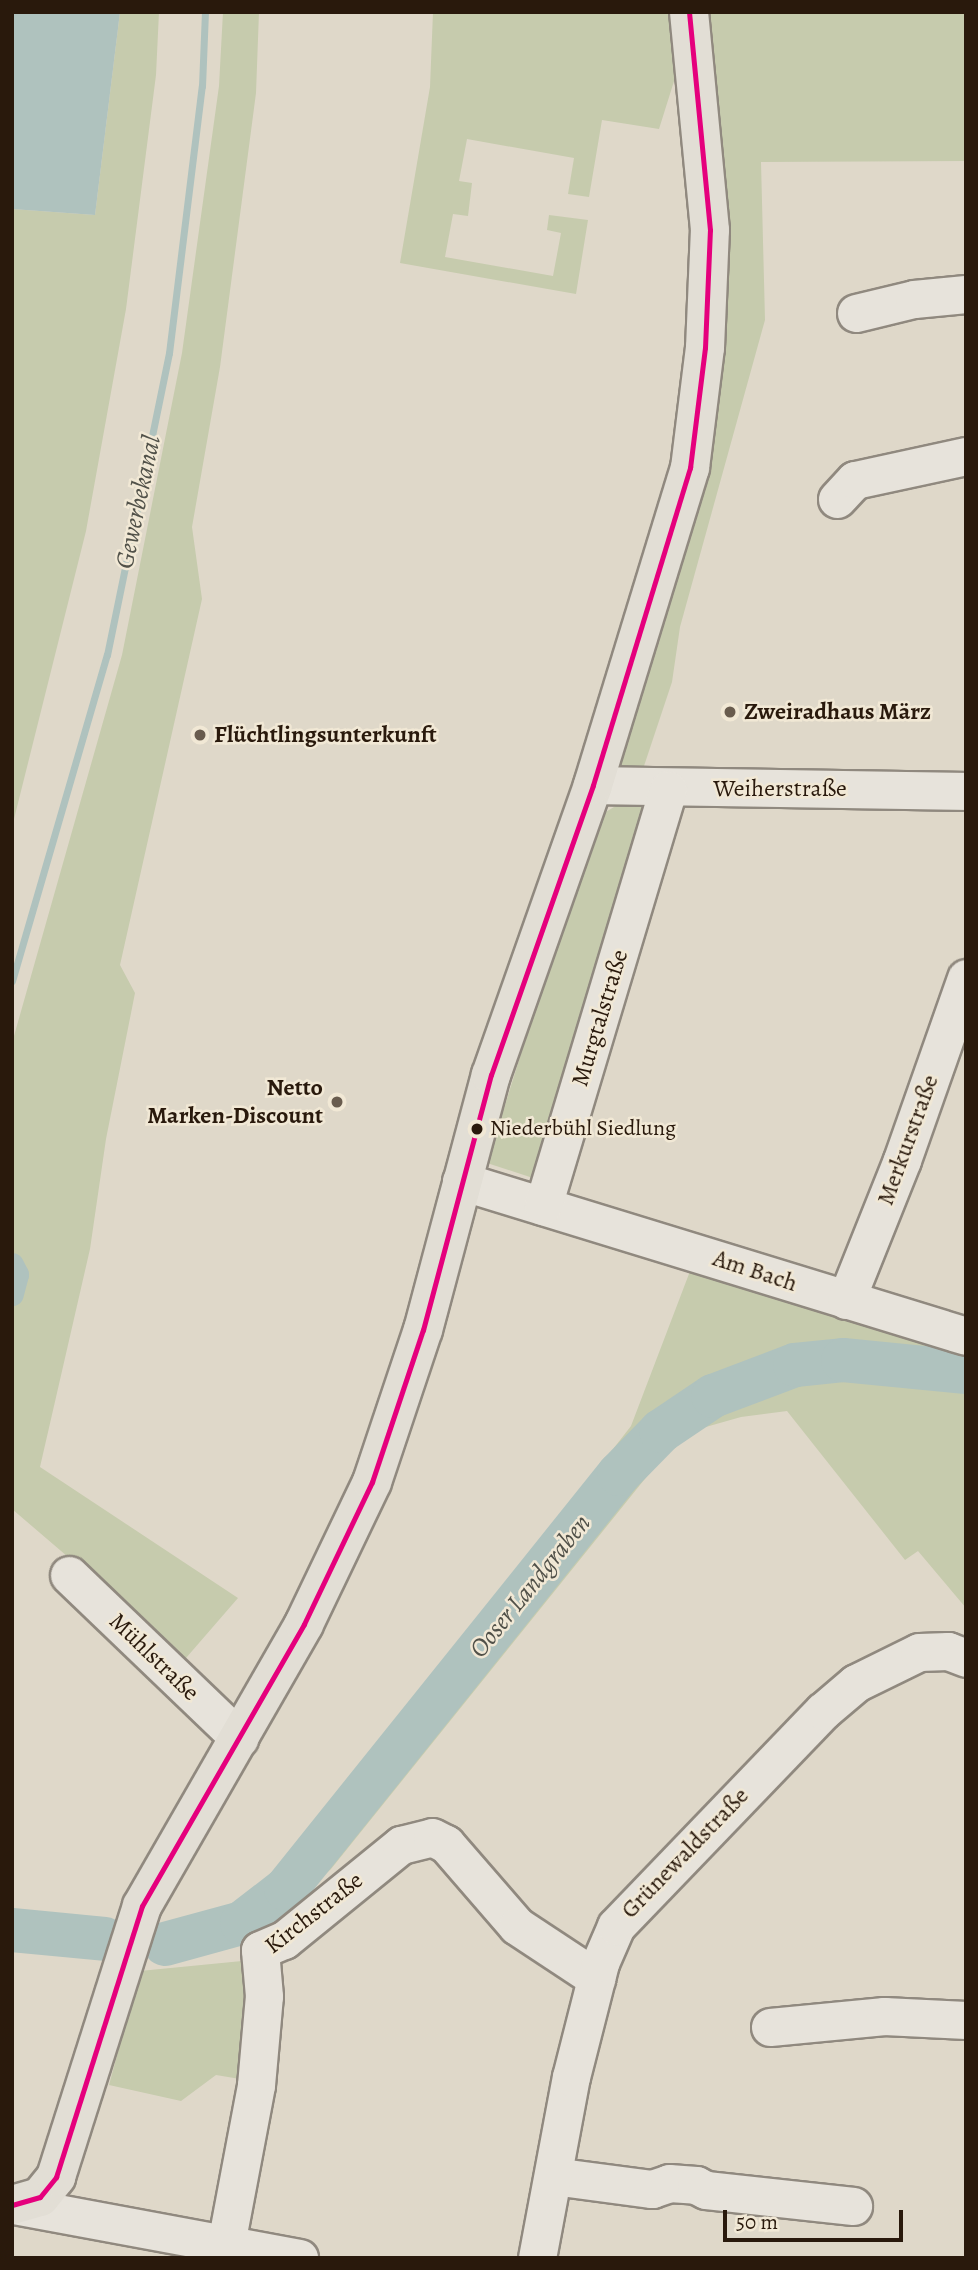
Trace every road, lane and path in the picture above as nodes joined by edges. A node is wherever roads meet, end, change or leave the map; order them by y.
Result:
1 (689, 12) edge
2 (966, 294) edge
3 (856, 313) dead end
4 (966, 456) edge
5 (837, 499) dead end
6 (593, 785) junction
7 (668, 789) junction
8 (966, 791) edge
9 (966, 978) edge
10 (953, 1056) edge
11 (461, 1181) junction
12 (543, 1206) junction
13 (846, 1300) junction
14 (966, 1336) edge
15 (69, 1575) dead end
16 (966, 1658) edge
17 (239, 1738) junction
18 (596, 1978) junction
19 (966, 2020) edge
20 (770, 2027) dead end
21 (553, 2176) junction
22 (13, 2205) edge
23 (853, 2206) dead end
24 (203, 2247) edge
25 (299, 2258) edge
26 (537, 2258) edge

1 - 6 main road
2 - 3 street
4 - 5 street
6 - 7 street, Weiherstraße
6 - 11 main road
7 - 8 street, Weiherstraße
7 - 12 street, Murgtalstraße
9 - 10 street, Merkurstraße
10 - 13 street, Merkurstraße
11 - 12 street
11 - 17 main road
12 - 13 street, Am Bach
13 - 14 street, Am Bach
15 - 17 street, Mühlstraße
16 - 18 street, Grünewaldstraße
17 - 22 main road
18 - 21 street, Grünewaldstraße
18 - 24 street, Kirchstraße
19 - 20 street
21 - 23 street
21 - 26 street, Grünewaldstraße
22 - 24 street
24 - 25 street

